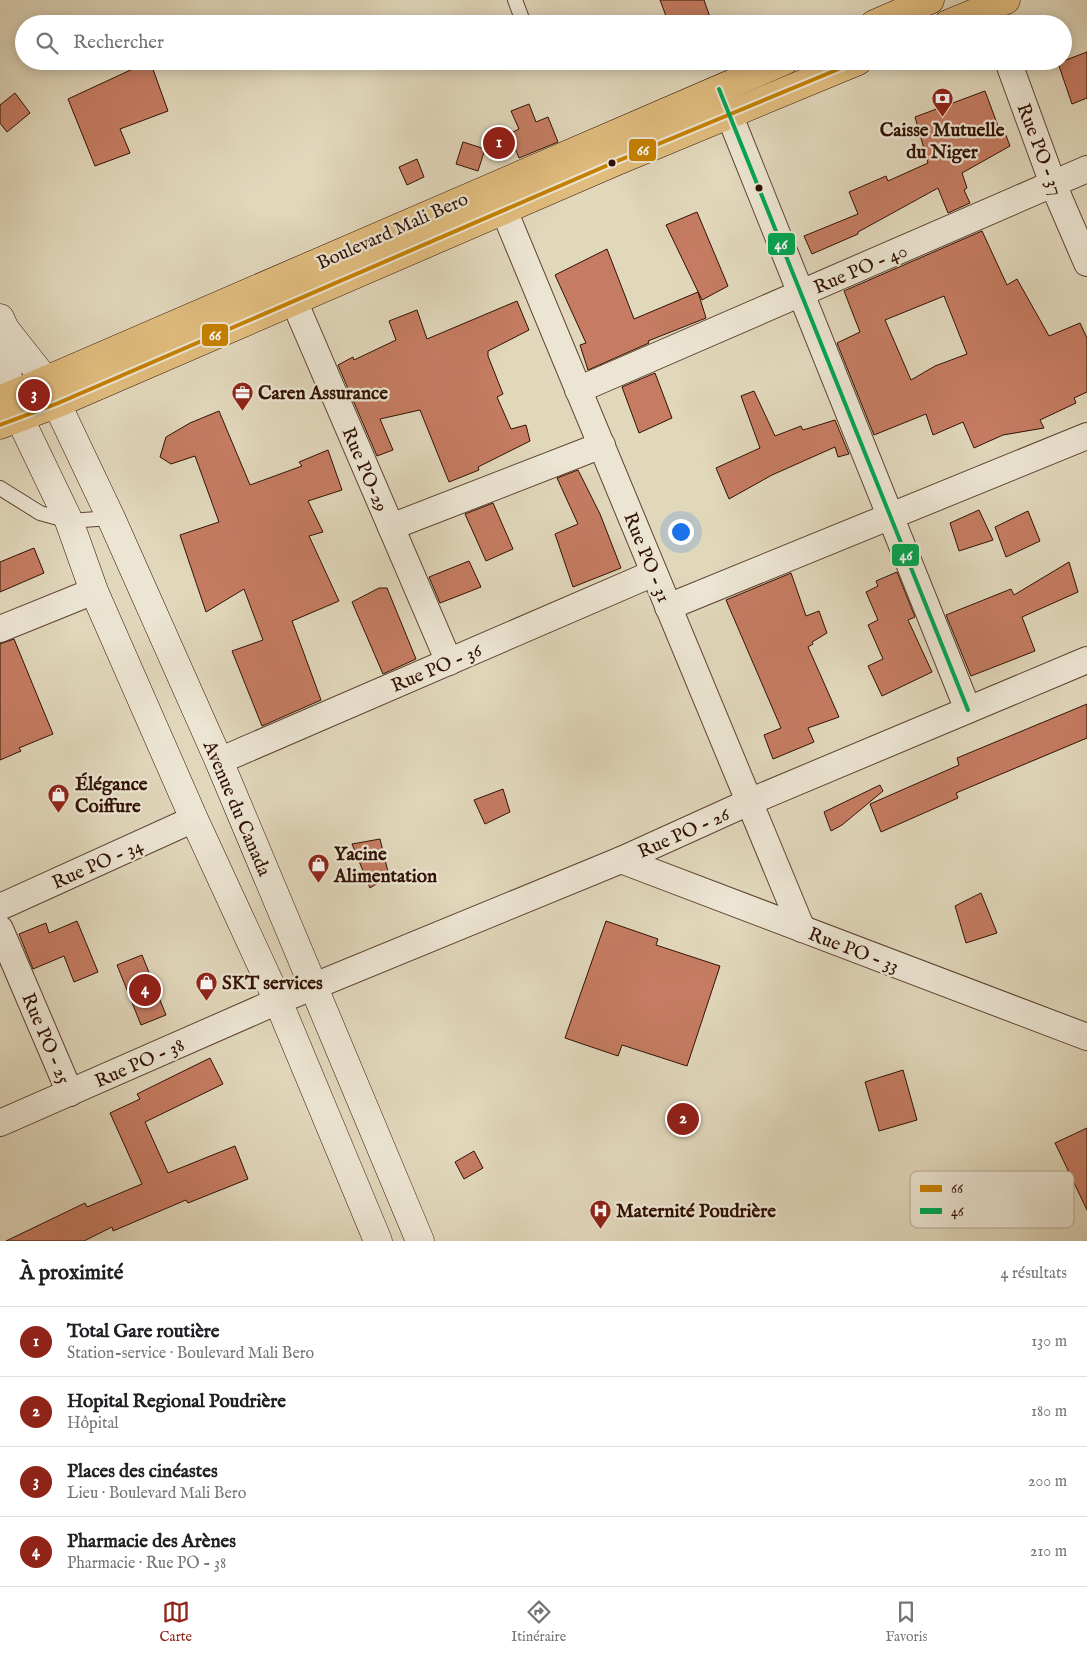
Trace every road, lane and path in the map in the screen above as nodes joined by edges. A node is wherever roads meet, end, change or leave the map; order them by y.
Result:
1 (515, 0) edge
2 (930, 0) edge
3 (993, 8) edge
4 (521, 15) edge
5 (895, 15) edge
6 (973, 15) edge
7 (763, 70) edge
8 (836, 70) edge
9 (1011, 70) edge
10 (719, 89) junction
11 (729, 114) junction
12 (605, 137) junction
13 (614, 162) junction
14 (1087, 169) edge
15 (1053, 184) junction
16 (493, 185) junction
17 (504, 211) junction
18 (1087, 263) edge
19 (289, 289) junction
20 (801, 293) junction
21 (2, 324) edge
22 (578, 390) junction
23 (51, 392) junction
24 (7, 410) edge
25 (1087, 436) edge
26 (602, 444) junction
27 (0, 488) edge
28 (890, 516) junction
29 (110, 518) junction
30 (69, 521) junction
31 (391, 527) junction
32 (654, 573) junction
33 (94, 591) junction
34 (668, 607) junction
35 (0, 629) edge
36 (1087, 660) edge
37 (449, 662) junction
38 (968, 710) junction
39 (218, 761) junction
40 (749, 802) junction
41 (194, 819) junction
42 (621, 860) junction
43 (0, 907) edge
44 (0, 929) edge
45 (802, 929) junction
46 (314, 986) junction
47 (278, 1001) junction
48 (1087, 1037) edge
49 (70, 1093) junction
50 (0, 1123) edge
51 (378, 1241) edge
52 (420, 1241) edge

1 - 4 lane
2 - 5 main road
3 - 6 main road
7 - 10 main road, Boulevard Mali Bero
8 - 11 main road, Boulevard Mali Bero
9 - 15 street, Rue PO - 37
10 - 11 street
10 - 12 main road, Boulevard Mali Bero
11 - 13 main road, Boulevard Mali Bero
11 - 20 street
12 - 13 main road
12 - 16 main road, Boulevard Mali Bero
13 - 17 main road, Boulevard Mali Bero
14 - 15 street, Rue PO - 40
15 - 18 street, Rue PO - 37
15 - 20 street, Rue PO - 40
16 - 17 street, Rue PO - 31
16 - 19 main road, Boulevard Mali Bero
17 - 19 main road, Boulevard Mali Bero
17 - 22 street, Rue PO - 31
19 - 23 main road, Boulevard Mali Bero
19 - 31 street, Rue PO-29
20 - 22 street, Rue PO - 40
20 - 28 street
21 - 23 street, Avenue du Canada
21 - 24 street
22 - 26 street, Rue PO - 31
23 - 24 main road, Boulevard Mali Bero
23 - 29 street, Avenue du Canada
24 - 30 street
25 - 28 street
26 - 31 street
26 - 32 street, Rue PO - 31
27 - 30 lane
28 - 34 street
28 - 38 street
29 - 30 lane
29 - 39 street, Avenue du Canada
30 - 33 street
31 - 37 street, Rue PO-29
32 - 34 street, Rue PO - 31
32 - 37 street, Rue PO - 36
33 - 35 street
33 - 41 street
34 - 40 street, Rue PO - 31
36 - 38 street, Rue PO - 26
37 - 39 street, Rue PO - 36
38 - 40 street, Rue PO - 26
39 - 46 street, Avenue du Canada
40 - 42 street, Rue PO - 26
40 - 45 street, Rue PO - 31
41 - 43 street, Rue PO - 34
41 - 47 street
42 - 45 street, Rue PO - 33
42 - 46 street, Rue PO - 26
44 - 49 street, Rue PO - 25
45 - 48 street, Rue PO - 33
46 - 47 street, Rue PO - 26
46 - 52 street, Avenue du Canada
47 - 49 street, Rue PO - 38
47 - 51 street
49 - 50 street, Rue PO - 38

